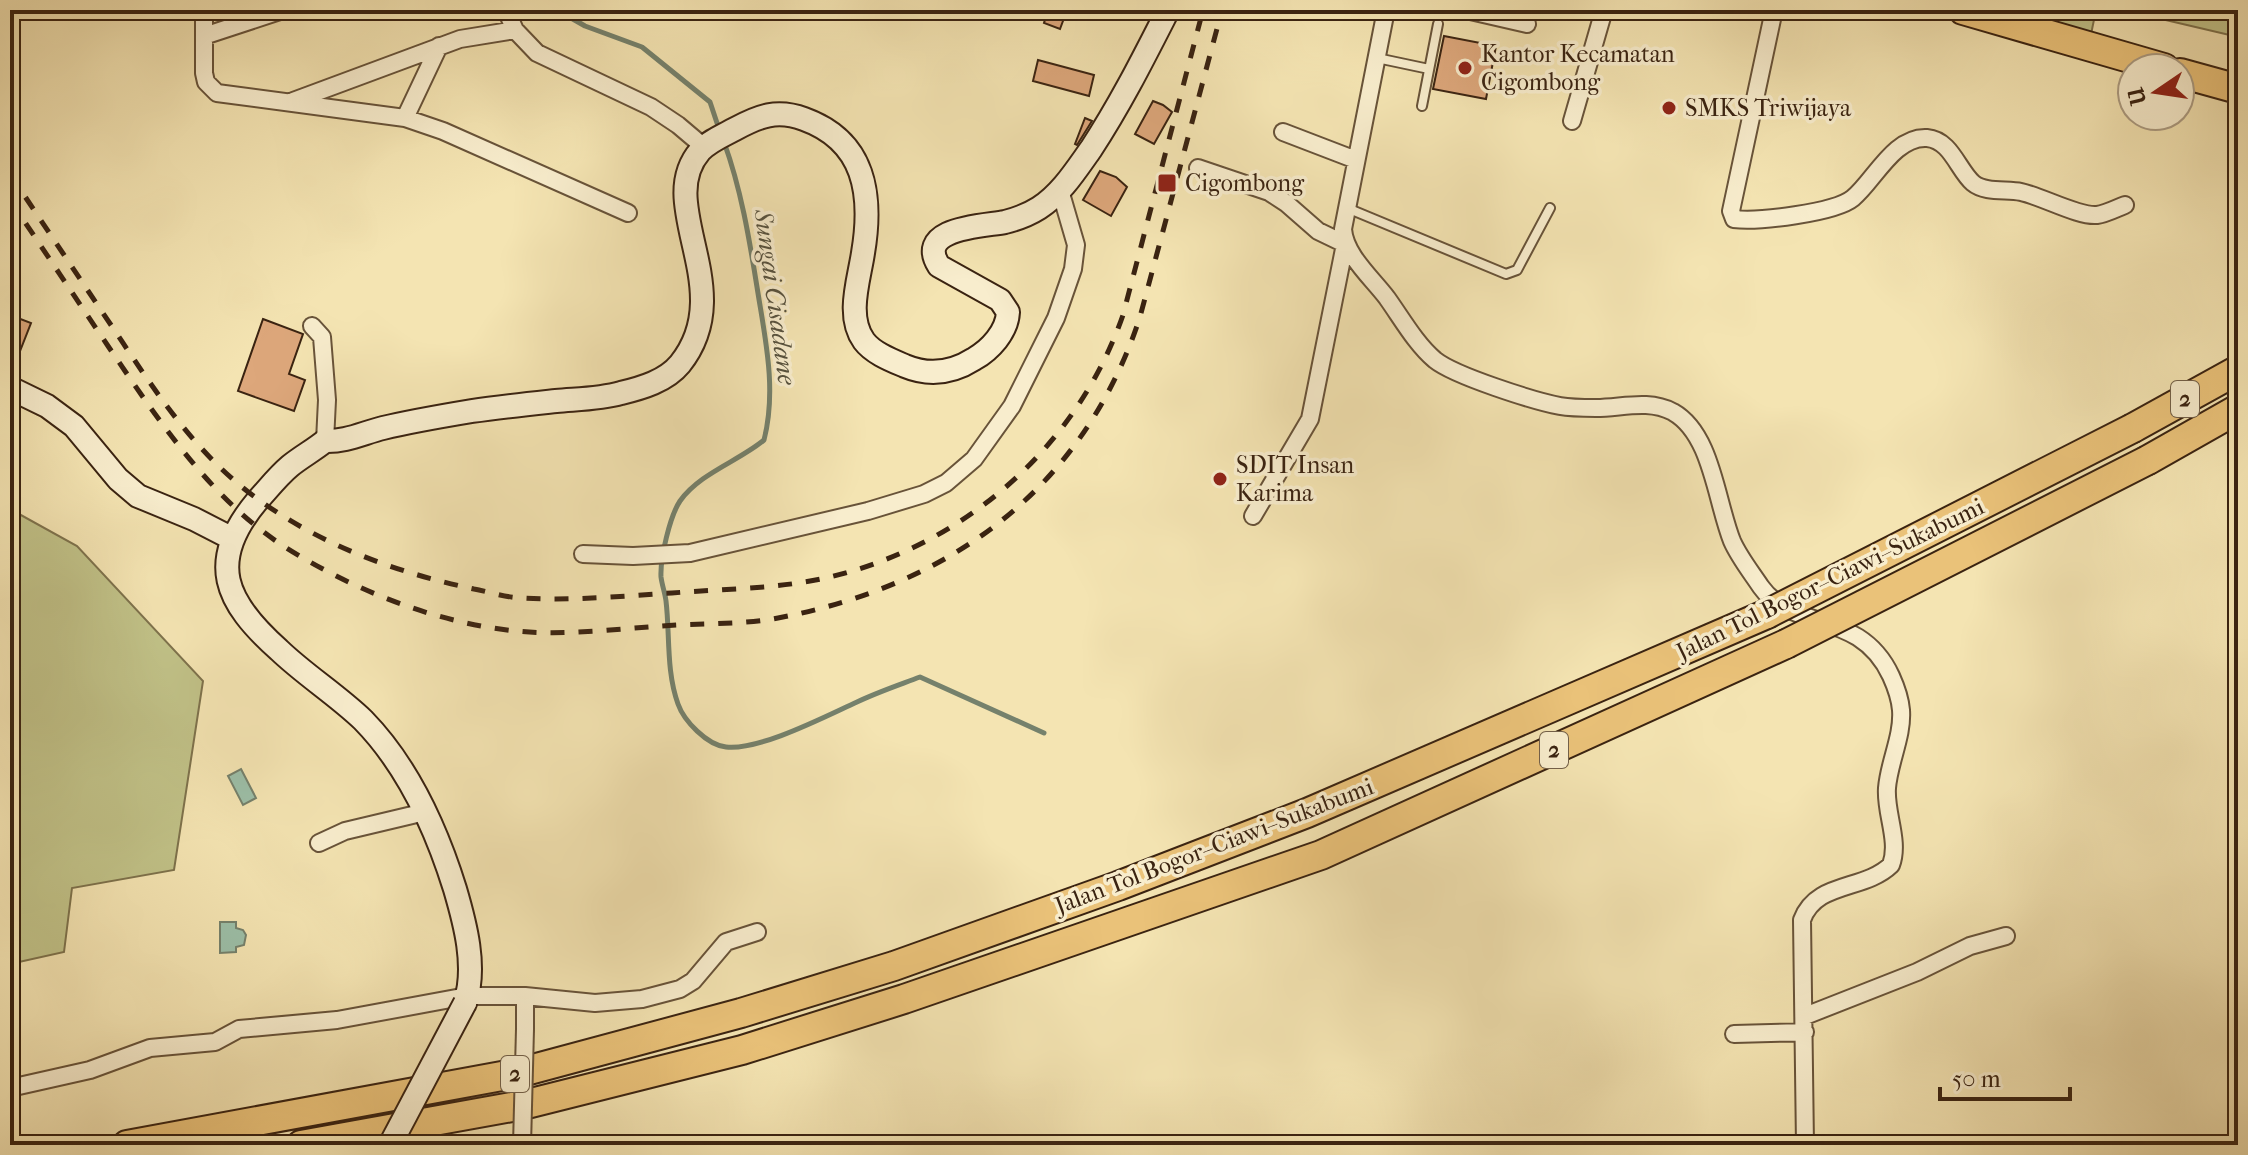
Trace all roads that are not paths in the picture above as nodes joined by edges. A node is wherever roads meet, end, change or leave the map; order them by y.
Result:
1 (204, 10) edge
2 (283, 10) edge
3 (506, 10) edge
4 (1168, 10) edge
5 (1386, 10) edge
6 (1466, 10) edge
7 (1604, 10) edge
8 (1774, 10) edge
9 (1963, 10) edge
10 (1438, 24) dead end
11 (1527, 24) dead end
12 (515, 30) junction
13 (204, 36) junction
14 (439, 46) junction
15 (2116, 54) edge
16 (1377, 58) junction
17 (1429, 69) junction
18 (2196, 77) edge
19 (2238, 89) edge
20 (288, 103) junction
21 (1422, 106) dead end
22 (405, 118) junction
23 (1572, 121) dead end
24 (1283, 132) dead end
25 (711, 143) junction
26 (1356, 160) junction
27 (1198, 168) dead end
28 (1060, 190) junction
29 (2125, 205) dead end
30 (1347, 207) junction
31 (1550, 208) dead end
32 (628, 213) dead end
33 (1345, 244) junction
34 (312, 326) dead end
35 (2238, 370) edge
36 (10, 388) edge
37 (2238, 409) edge
38 (325, 441) junction
39 (1253, 516) dead end
40 (231, 538) junction
41 (583, 554) dead end
42 (425, 812) junction
43 (319, 843) dead end
44 (757, 932) dead end
45 (2006, 936) dead end
46 (525, 996) junction
47 (466, 999) junction
48 (1805, 1024) junction
49 (1734, 1034) dead end
50 (10, 1088) edge
51 (127, 1145) edge
52 (301, 1145) edge
53 (390, 1145) edge
54 (522, 1145) edge
55 (1805, 1145) edge

1 - 13 street
2 - 13 street
3 - 12 street
4 - 28 main road
5 - 16 street
6 - 11 street
7 - 23 street
8 - 29 street
9 - 15 highway
10 - 17 lane
12 - 14 street
12 - 25 street
13 - 20 street
14 - 20 street
14 - 22 street
16 - 17 lane
16 - 26 street
17 - 21 lane
18 - 19 highway
20 - 22 street
22 - 32 street
24 - 26 street
25 - 28 main road
25 - 38 main road
26 - 30 street
27 - 33 street
28 - 41 street
30 - 31 lane
30 - 33 street
33 - 39 street
33 - 48 street
34 - 38 street
35 - 51 highway, Jalan Tol Bogor–Ciawi–Sukabumi / 2, bridge
36 - 40 main road
37 - 52 highway, Jalan Tol Bogor–Ciawi–Sukabumi / 2, bridge
38 - 40 main road
40 - 42 main road
42 - 43 street
42 - 47 main road
44 - 46 street
45 - 48 street
46 - 47 street
46 - 54 street, bridge
47 - 50 street
47 - 53 main road, bridge
48 - 49 street
48 - 55 street

